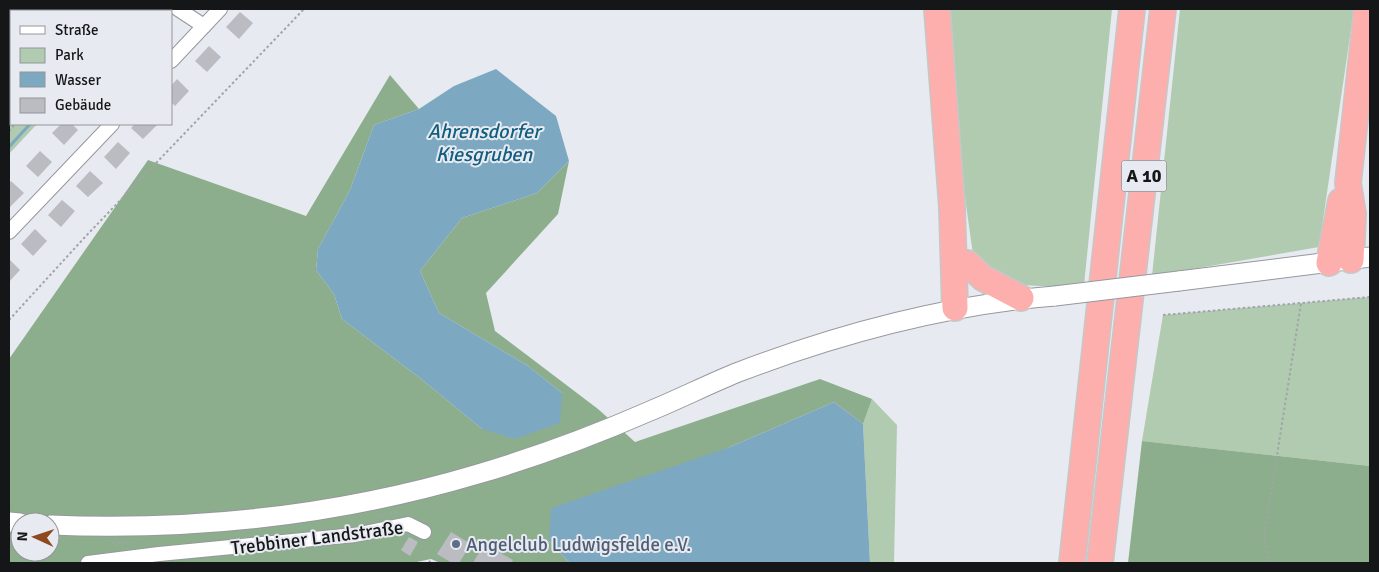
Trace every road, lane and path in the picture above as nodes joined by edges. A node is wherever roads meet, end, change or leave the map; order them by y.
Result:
1 (178, 9) edge
2 (220, 9) edge
3 (304, 9) edge
4 (937, 9) edge
5 (1126, 9) edge
6 (1132, 9) edge
7 (1163, 9) edge
8 (1367, 9) edge
9 (204, 26) junction
10 (1128, 45) junction
11 (172, 60) edge
12 (104, 126) edge
13 (1348, 183) junction
14 (952, 207) junction
15 (1353, 214) junction
16 (9, 232) edge
17 (1370, 239) edge
18 (1350, 260) edge
19 (967, 263) junction
20 (1370, 297) edge
21 (1021, 298) junction
22 (1301, 303) junction
23 (962, 307) junction
24 (1163, 315) dead end
25 (9, 320) edge
26 (60, 525) edge
27 (424, 532) dead end
28 (431, 559) dead end
29 (88, 563) edge
30 (429, 563) edge
31 (1072, 563) edge
32 (1100, 563) edge
33 (1269, 563) edge

1 - 9 street
2 - 9 street
3 - 25 path
4 - 14 highway
5 - 10 highway
6 - 10 highway, A 10
7 - 32 highway, A 10
8 - 13 highway
9 - 11 street
10 - 31 highway, A 10
12 - 16 street
13 - 15 highway
13 - 18 highway
14 - 19 highway
14 - 23 highway
15 - 17 highway
15 - 18 highway
18 - 21 main road, bridge
19 - 21 highway
19 - 23 highway
20 - 22 path
21 - 23 main road
22 - 24 path
22 - 33 path
23 - 26 main road
27 - 29 street, Trebbiner Landstraße
28 - 30 path

